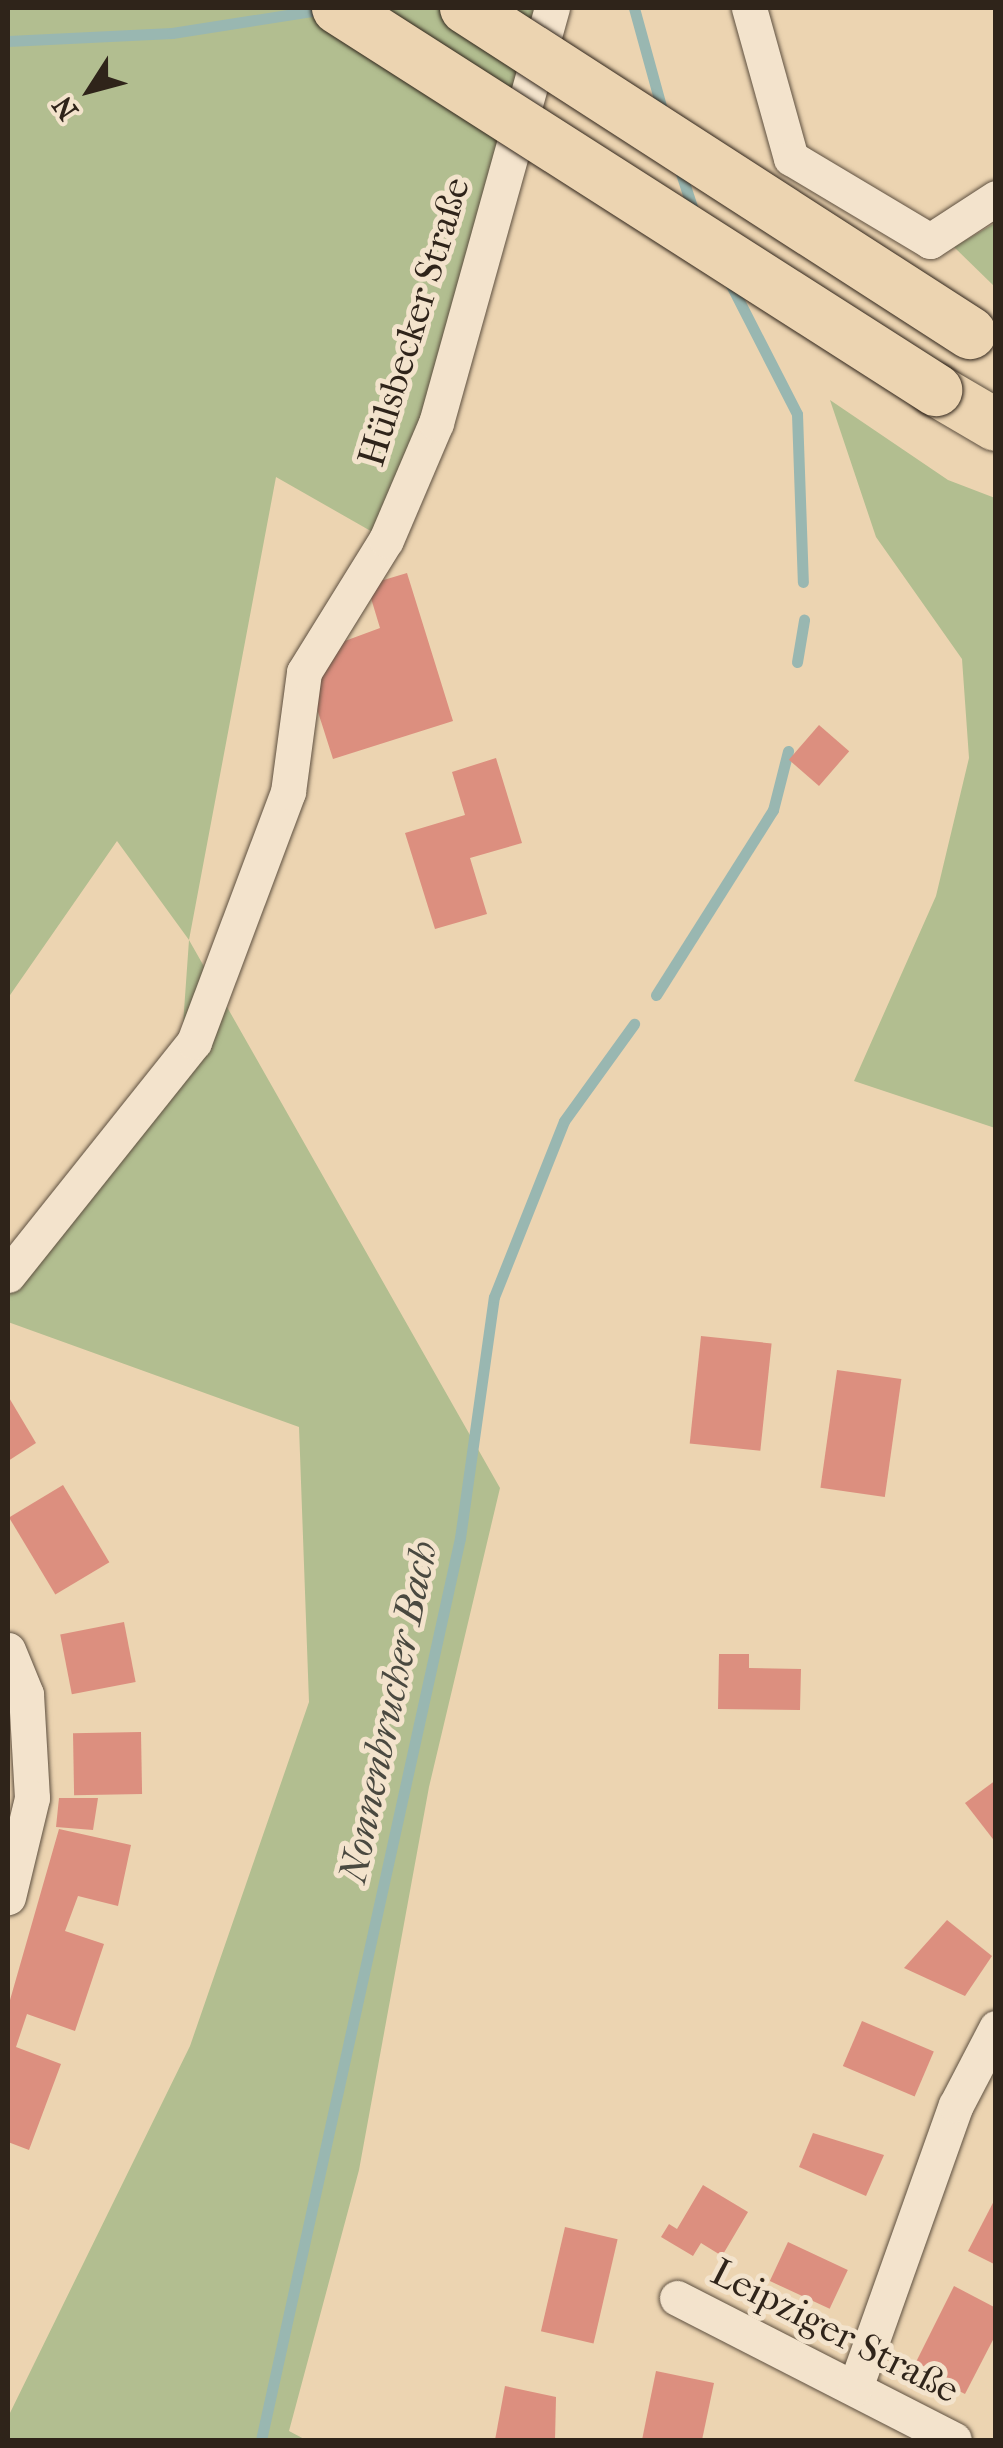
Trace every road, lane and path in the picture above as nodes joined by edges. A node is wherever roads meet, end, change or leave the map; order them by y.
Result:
1 (338, 8) edge
2 (466, 8) edge
3 (552, 8) edge
4 (749, 8) edge
5 (996, 198) edge
6 (983, 341) edge
7 (996, 425) edge
8 (8, 1276) edge
9 (8, 1650) edge
10 (8, 1896) edge
11 (996, 2028) edge
12 (676, 2298) dead end
13 (855, 2388) junction
14 (954, 2440) edge

1 - 7 highway, bridge
2 - 6 highway, bridge
3 - 8 street, Hülsbecker Straße
4 - 5 street
9 - 10 street
11 - 13 street
12 - 13 street, Leipziger Straße
13 - 14 street, Leipziger Straße

